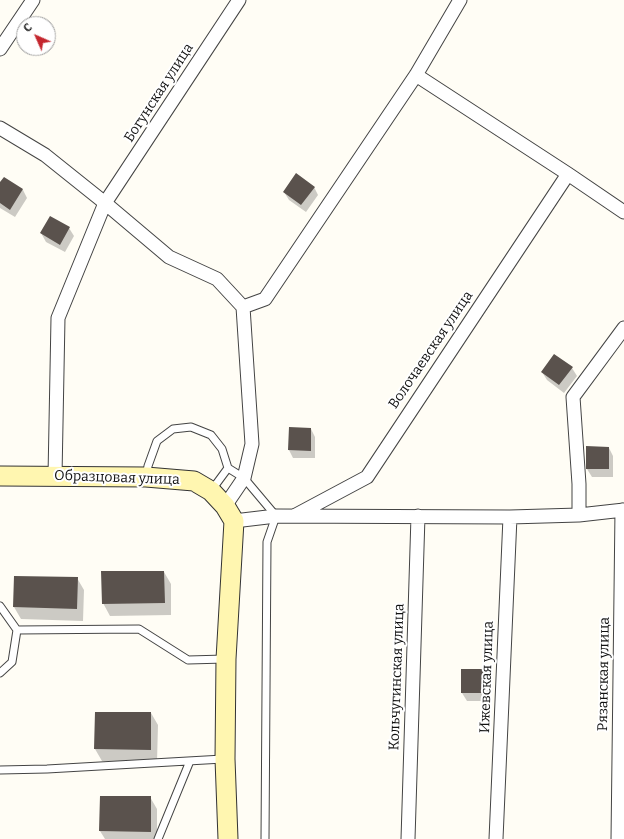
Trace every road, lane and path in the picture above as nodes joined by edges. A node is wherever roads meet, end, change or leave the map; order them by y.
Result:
1 (33, 0) edge
2 (239, 0) edge
3 (460, 0) edge
4 (0, 49) edge
5 (416, 75) junction
6 (0, 128) edge
7 (568, 174) junction
8 (105, 203) junction
9 (624, 212) edge
10 (243, 306) junction
11 (624, 328) edge
12 (228, 468) junction
13 (0, 476) edge
14 (55, 476) junction
15 (146, 477) junction
16 (244, 478) junction
17 (210, 491) junction
18 (623, 510) edge
19 (230, 513) junction
20 (579, 515) junction
21 (276, 516) junction
22 (294, 516) junction
23 (418, 516) junction
24 (510, 517) junction
25 (0, 606) edge
26 (17, 630) junction
27 (226, 659) junction
28 (0, 673) edge
29 (225, 759) junction
30 (190, 761) junction
31 (0, 770) edge
32 (158, 839) edge
33 (228, 839) edge
34 (265, 839) edge
35 (408, 839) edge
36 (496, 839) edge
37 (618, 839) edge

1 - 4 street
2 - 8 street, Богунская улица
3 - 5 street
5 - 7 street
5 - 10 street
6 - 8 street
7 - 9 street
7 - 22 street, Волочаевская улица
8 - 10 street
8 - 14 street, Богунская улица
10 - 16 street
11 - 20 street
12 - 15 lane
12 - 16 lane
12 - 17 lane
13 - 14 main road, Образцовая улица
14 - 15 main road, Образцовая улица
15 - 17 main road, Образцовая улица
16 - 19 street
16 - 21 lane
17 - 19 main road, Образцовая улица
18 - 20 street
18 - 37 street, Рязанская улица
19 - 21 street
19 - 27 main road
20 - 24 street
21 - 22 street
21 - 34 lane
22 - 23 street
23 - 24 street
23 - 35 street, Кольчугинская улица
24 - 36 street, Ижевская улица
25 - 26 lane
26 - 27 lane
26 - 28 lane
27 - 29 main road
29 - 30 lane
29 - 33 main road
30 - 31 lane
30 - 32 lane

